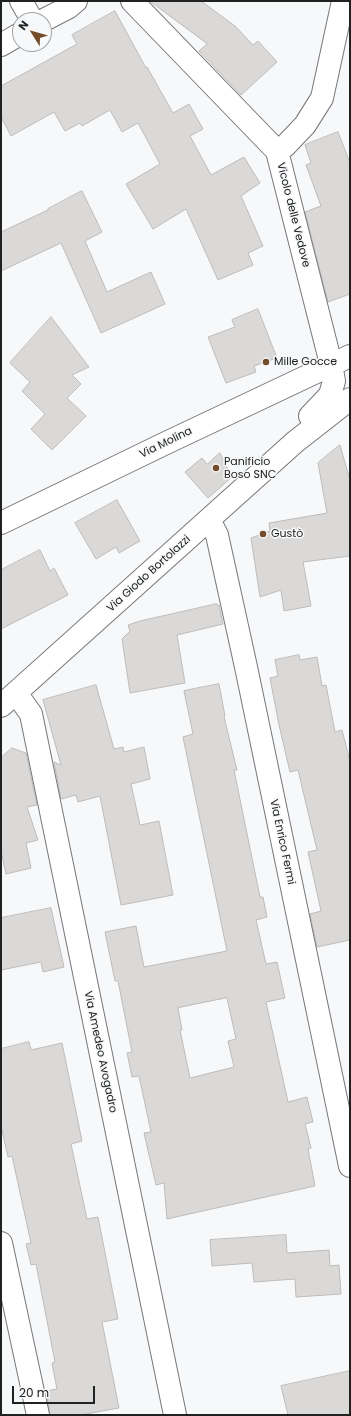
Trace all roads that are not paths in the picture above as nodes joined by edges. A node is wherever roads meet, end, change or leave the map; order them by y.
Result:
1 (21, 1) edge
2 (76, 1) edge
3 (132, 1) edge
4 (343, 1) edge
5 (27, 12) edge
6 (52, 16) edge
7 (12, 39) edge
8 (1, 45) edge
9 (277, 150) junction
10 (340, 360) edge
11 (350, 399) edge
12 (295, 442) junction
13 (210, 520) junction
14 (1, 523) edge
15 (9, 700) edge
16 (350, 1166) edge
17 (1, 1243) edge
18 (38, 1415) edge
19 (175, 1415) edge

1 - 5 street
2 - 6 street
3 - 9 street, Vicolo delle Vedove
4 - 9 street
7 - 8 street
9 - 10 street, Vicolo delle Vedove
10 - 12 street, Via Giodo Bortolazzi
10 - 14 street, Via Molina
11 - 12 street, Via Giodo Bortolazzi
12 - 13 street, Via Giodo Bortolazzi
13 - 15 street, Via Giodo Bortolazzi
13 - 16 street, Via Enrico Fermi
15 - 19 street, Via Amedeo Avogadro
17 - 18 street

